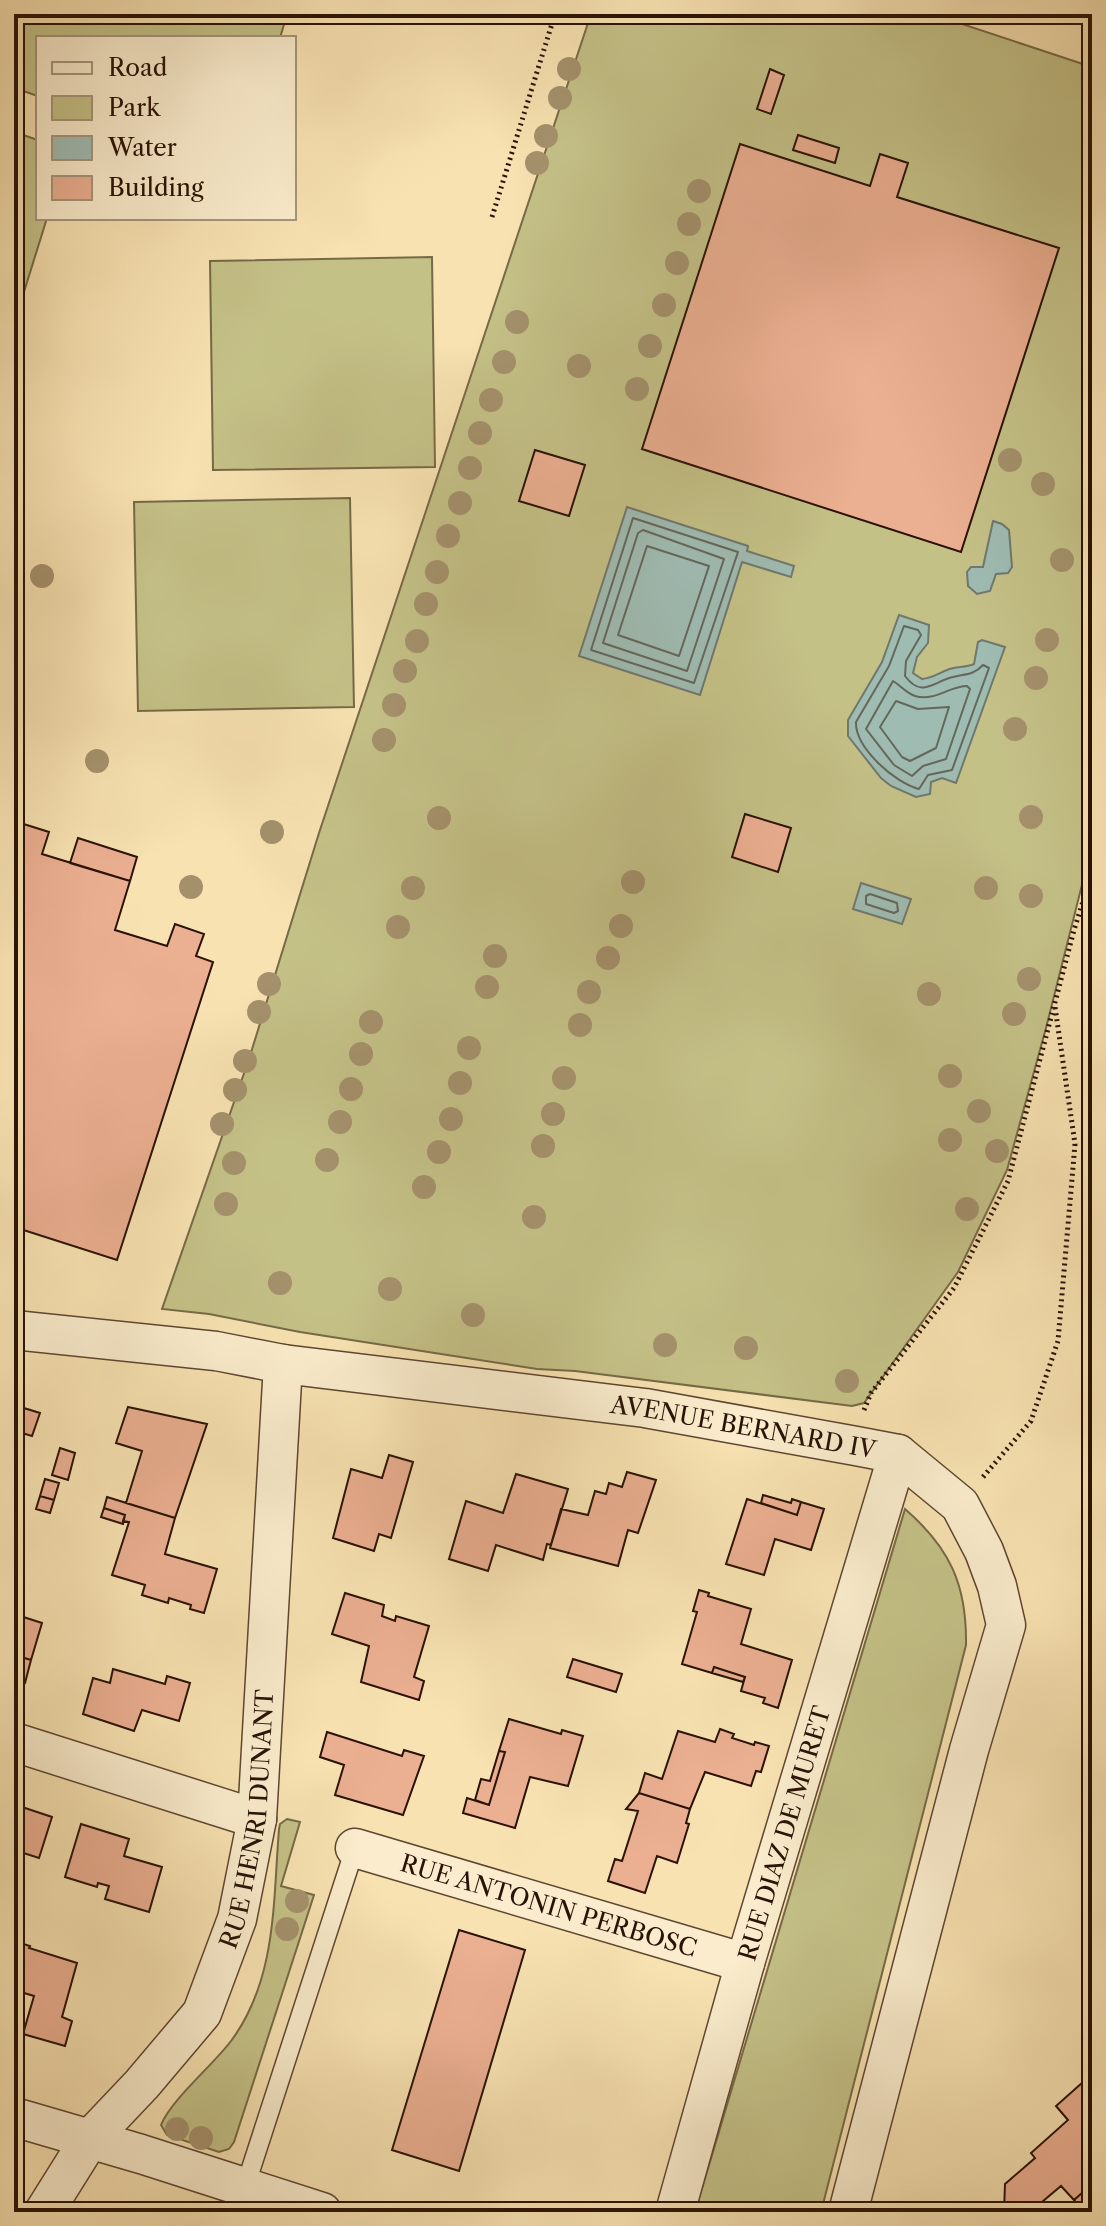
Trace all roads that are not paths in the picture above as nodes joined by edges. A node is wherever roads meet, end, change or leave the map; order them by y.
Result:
1 (14, 1330) edge
2 (283, 1364) junction
3 (898, 1454) junction
4 (14, 1742) edge
5 (257, 1819) junction
6 (355, 1848) joint
7 (745, 1963) junction
8 (14, 2117) edge
9 (89, 2140) junction
10 (245, 2187) junction
11 (44, 2212) edge
12 (322, 2212) edge
13 (675, 2212) edge
14 (848, 2212) edge

1 - 2 street, AVENUE BERNARD IV
2 - 3 street, AVENUE BERNARD IV
2 - 5 street, RUE HENRI DUNANT
3 - 7 street, RUE DIAZ DE MURET
3 - 14 street, AVENUE BERNARD IV
4 - 5 street
5 - 9 street, RUE HENRI DUNANT
6 - 7 street, RUE ANTONIN PERBOSC
6 - 10 lane
7 - 13 street, RUE DIAZ DE MURET
8 - 9 street
9 - 10 street
9 - 11 street, RUE HENRI DUNANT
10 - 12 street

